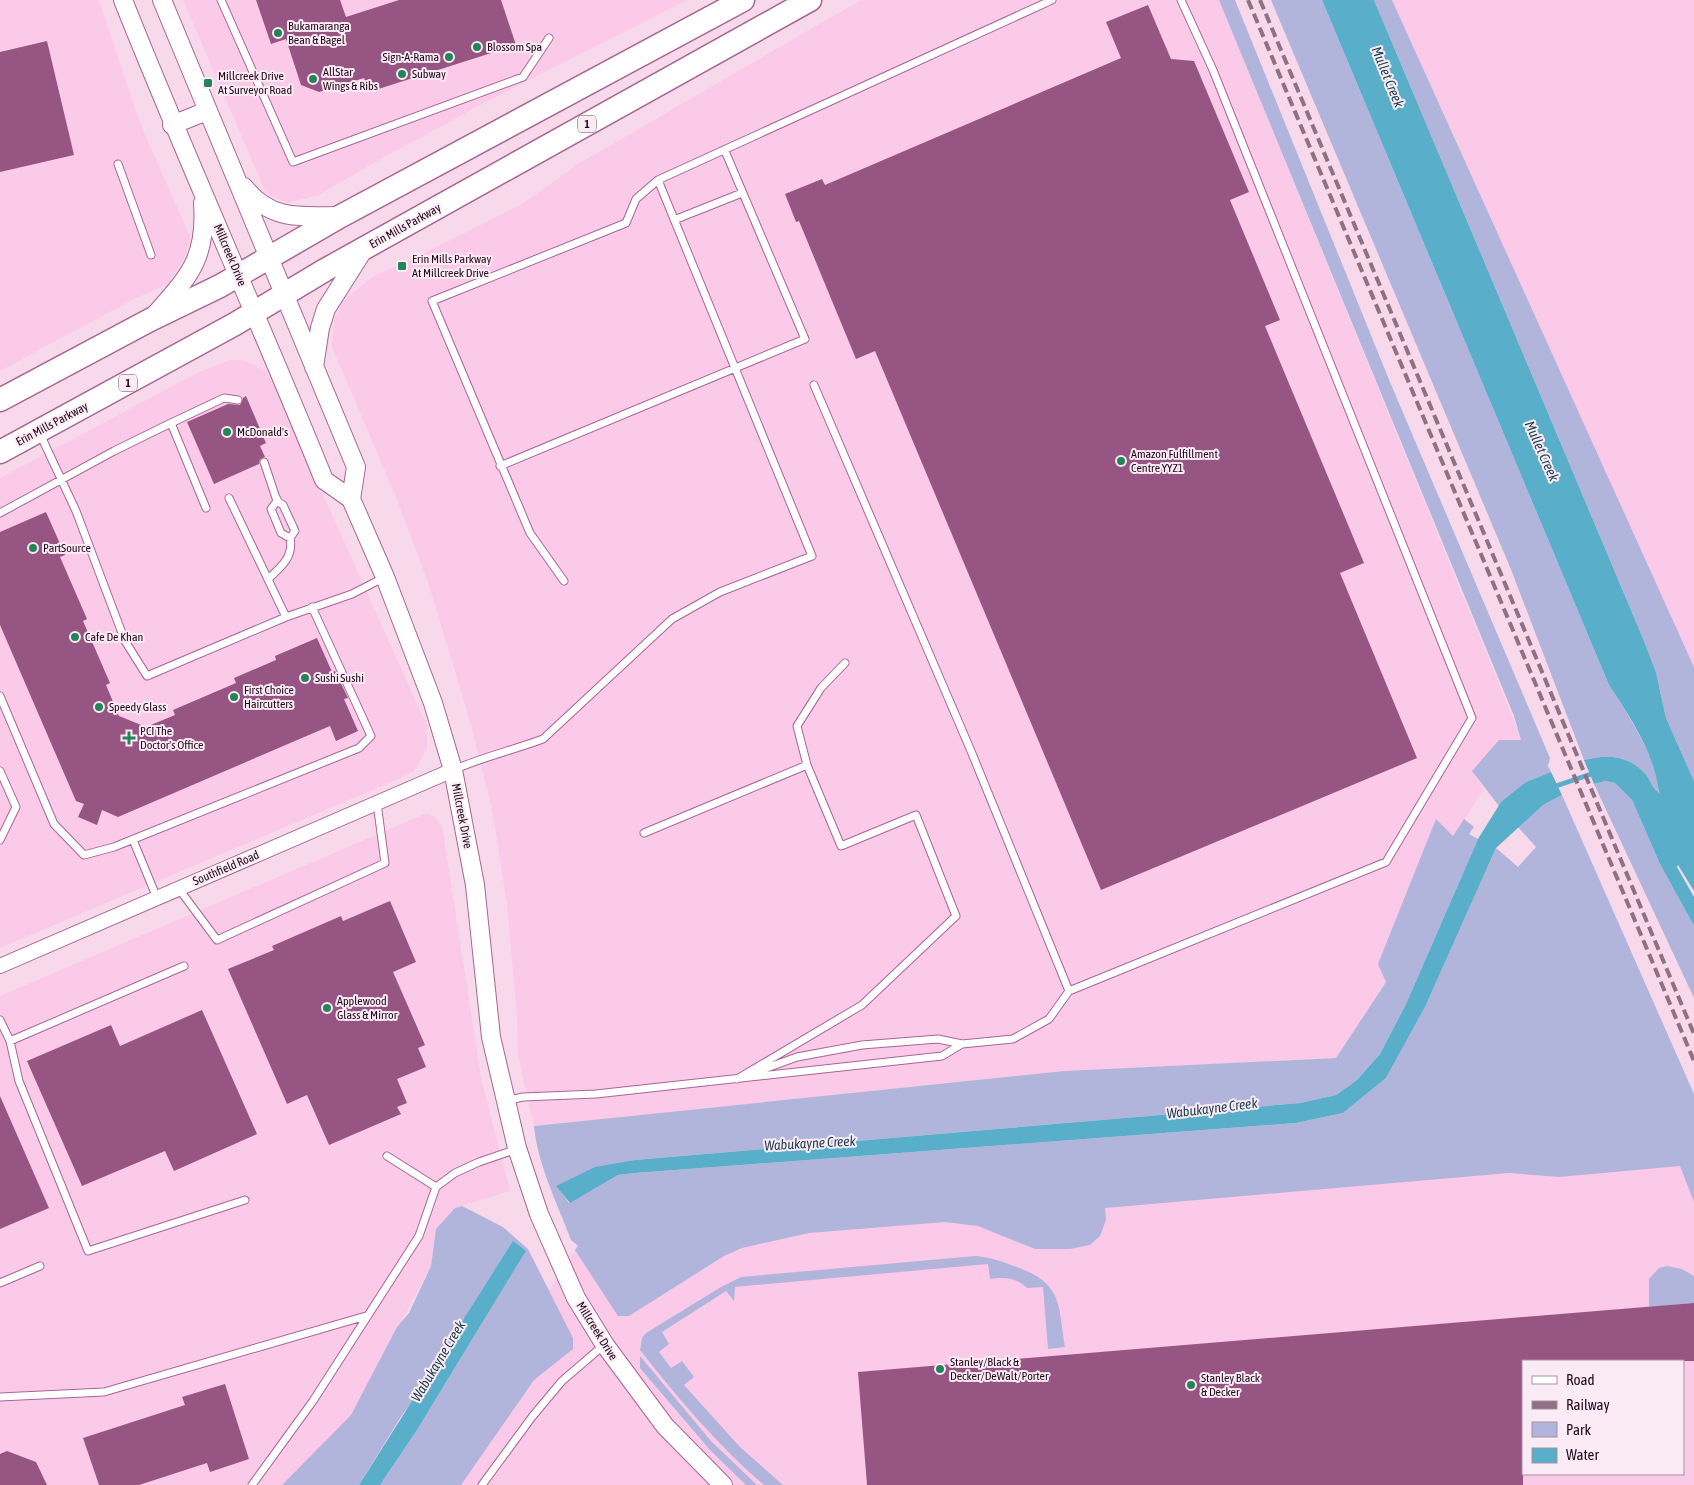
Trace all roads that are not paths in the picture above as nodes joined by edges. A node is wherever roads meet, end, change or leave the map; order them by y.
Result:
1 (123, 0) edge
2 (162, 0) edge
3 (221, 0) edge
4 (743, 0) edge
5 (810, 0) edge
6 (1052, 0) edge
7 (1181, 0) edge
8 (549, 38) dead end
9 (207, 110) junction
10 (172, 125) junction
11 (724, 151) junction
12 (118, 164) dead end
13 (233, 172) junction
14 (658, 180) junction
15 (202, 190) junction
16 (742, 192) junction
17 (341, 216) junction
18 (674, 220) junction
19 (364, 249) junction
20 (150, 255) dead end
21 (270, 258) junction
22 (239, 276) junction
23 (285, 295) junction
24 (254, 313) junction
25 (150, 320) junction
26 (314, 367) junction
27 (735, 369) junction
28 (814, 385) dead end
29 (0, 400) edge
30 (238, 400) dead end
31 (171, 424) junction
32 (39, 431) junction
33 (0, 452) edge
34 (264, 462) dead end
35 (500, 466) junction
36 (61, 480) junction
37 (229, 498) dead end
38 (351, 499) junction
39 (277, 501) junction
40 (206, 508) dead end
41 (0, 513) edge
42 (290, 538) junction
43 (385, 577) junction
44 (268, 579) junction
45 (564, 581) dead end
46 (312, 607) junction
47 (286, 617) junction
48 (845, 663) dead end
49 (0, 696) edge
50 (807, 765) junction
51 (453, 770) junction
52 (0, 771) edge
53 (377, 803) junction
54 (644, 833) dead end
55 (0, 840) edge
56 (133, 840) junction
57 (179, 889) junction
58 (157, 898) junction
59 (0, 966) edge
60 (184, 966) dead end
61 (1069, 991) junction
62 (0, 1020) edge
63 (10, 1041) junction
64 (962, 1044) junction
65 (737, 1079) junction
66 (505, 1101) junction
67 (518, 1148) junction
68 (387, 1156) dead end
69 (436, 1187) junction
70 (245, 1200) dead end
71 (40, 1266) dead end
72 (0, 1283) edge
73 (366, 1316) junction
74 (605, 1345) junction
75 (0, 1397) edge
76 (252, 1485) edge
77 (482, 1485) edge
78 (723, 1485) edge

1 - 10 street, Millcreek Drive
2 - 9 street
3 - 8 lane
4 - 17 main road
5 - 19 main road, Erin Mills Parkway / 1
6 - 11 lane
7 - 61 lane
9 - 10 street
9 - 13 street
10 - 15 street, Millcreek Drive
11 - 14 lane
11 - 16 lane
12 - 20 lane
13 - 17 street
13 - 21 street
14 - 18 lane
14 - 35 lane
15 - 22 street, Millcreek Drive
15 - 25 street
16 - 18 lane
16 - 27 lane
17 - 21 main road
18 - 27 lane
19 - 23 main road, Erin Mills Parkway / 1
19 - 26 street
21 - 22 main road
21 - 23 street
22 - 24 street, Millcreek Drive
22 - 25 main road
23 - 24 main road, Erin Mills Parkway / 1
23 - 26 street
24 - 32 main road, Erin Mills Parkway / 1
24 - 38 street, Millcreek Drive
25 - 29 main road
26 - 38 street
27 - 35 lane
27 - 51 lane
28 - 61 lane
30 - 31 lane
31 - 36 lane
31 - 40 lane
32 - 33 main road, Erin Mills Parkway / 1
32 - 36 lane
34 - 39 lane
35 - 45 lane
36 - 41 lane
36 - 47 lane
37 - 44 lane
38 - 43 street, Millcreek Drive
39 - 42 lane
39 - 42 lane
42 - 44 lane
43 - 46 lane
43 - 51 street, Millcreek Drive
44 - 47 lane
46 - 47 lane
46 - 56 lane
48 - 50 lane
49 - 56 lane
50 - 54 lane
50 - 65 lane
51 - 53 street, Southfield Road
51 - 66 street, Millcreek Drive
52 - 55 lane
53 - 57 street, Southfield Road
53 - 57 lane
56 - 58 lane
57 - 58 street, Southfield Road
58 - 59 street, Southfield Road
60 - 63 lane
61 - 64 lane
62 - 63 lane
63 - 70 lane
64 - 65 lane
64 - 65 lane
65 - 66 lane
66 - 67 street, Millcreek Drive
67 - 69 lane
67 - 74 street, Millcreek Drive
68 - 69 lane
69 - 73 lane
71 - 72 lane
73 - 75 lane
73 - 76 lane
74 - 77 lane
74 - 78 street, Millcreek Drive

